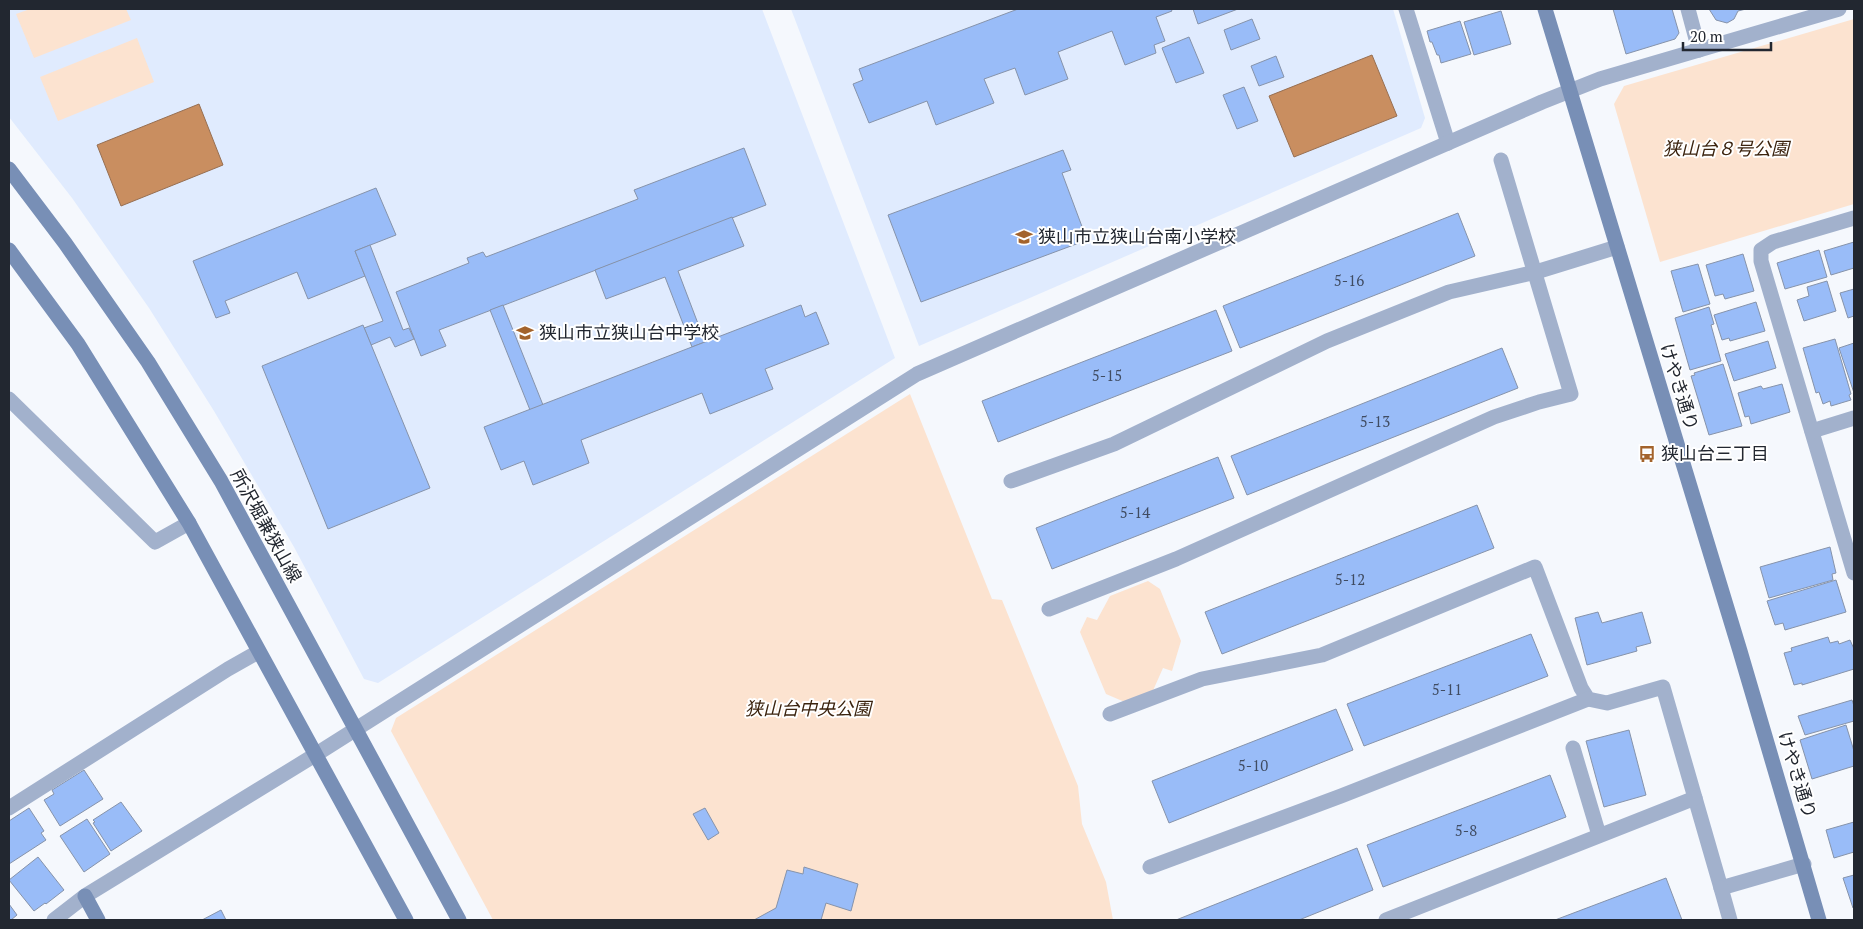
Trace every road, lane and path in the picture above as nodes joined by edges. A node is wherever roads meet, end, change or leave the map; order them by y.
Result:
1 (1406, 9) edge
2 (1545, 9) edge
3 (1688, 9) edge
4 (1838, 9) edge
5 (1699, 50) junction
6 (1570, 91) junction
7 (1448, 143) junction
8 (1501, 160) dead end
9 (9, 169) edge
10 (1854, 218) edge
11 (1617, 247) junction
12 (9, 250) edge
13 (1536, 272) junction
14 (9, 399) edge
15 (1854, 418) edge
16 (1812, 431) junction
17 (1011, 481) dead end
18 (189, 523) junction
19 (1854, 573) edge
20 (1049, 610) dead end
21 (258, 652) junction
22 (1588, 699) junction
23 (1110, 714) dead end
24 (355, 728) junction
25 (1573, 748) dead end
26 (315, 755) junction
27 (1695, 798) junction
28 (9, 808) edge
29 (1599, 835) junction
30 (1804, 864) junction
31 (1150, 867) dead end
32 (1721, 888) junction
33 (84, 896) junction
34 (54, 920) edge
35 (98, 920) edge
36 (406, 920) edge
37 (459, 920) edge
38 (1386, 920) edge
39 (1730, 920) edge
40 (1819, 920) edge

1 - 7 street
2 - 6 main road, けやき通り
3 - 5 street
4 - 5 street
5 - 6 street
6 - 7 street
6 - 11 main road, けやき通り
7 - 24 street
8 - 13 street
9 - 24 main road, 所沢堀兼狭山線
10 - 16 street
11 - 13 street
11 - 30 main road, けやき通り
12 - 18 main road
13 - 17 street
13 - 20 street
14 - 18 street
15 - 16 street
16 - 19 street
18 - 21 main road
21 - 26 main road
21 - 28 street
22 - 23 street
22 - 27 street
22 - 31 street
24 - 26 street
24 - 37 main road, 所沢堀兼狭山線
25 - 29 street
26 - 33 street
26 - 36 main road
27 - 29 street
27 - 32 street
29 - 38 street
30 - 32 street
30 - 40 main road, けやき通り
32 - 39 street
33 - 34 street
33 - 35 main road

